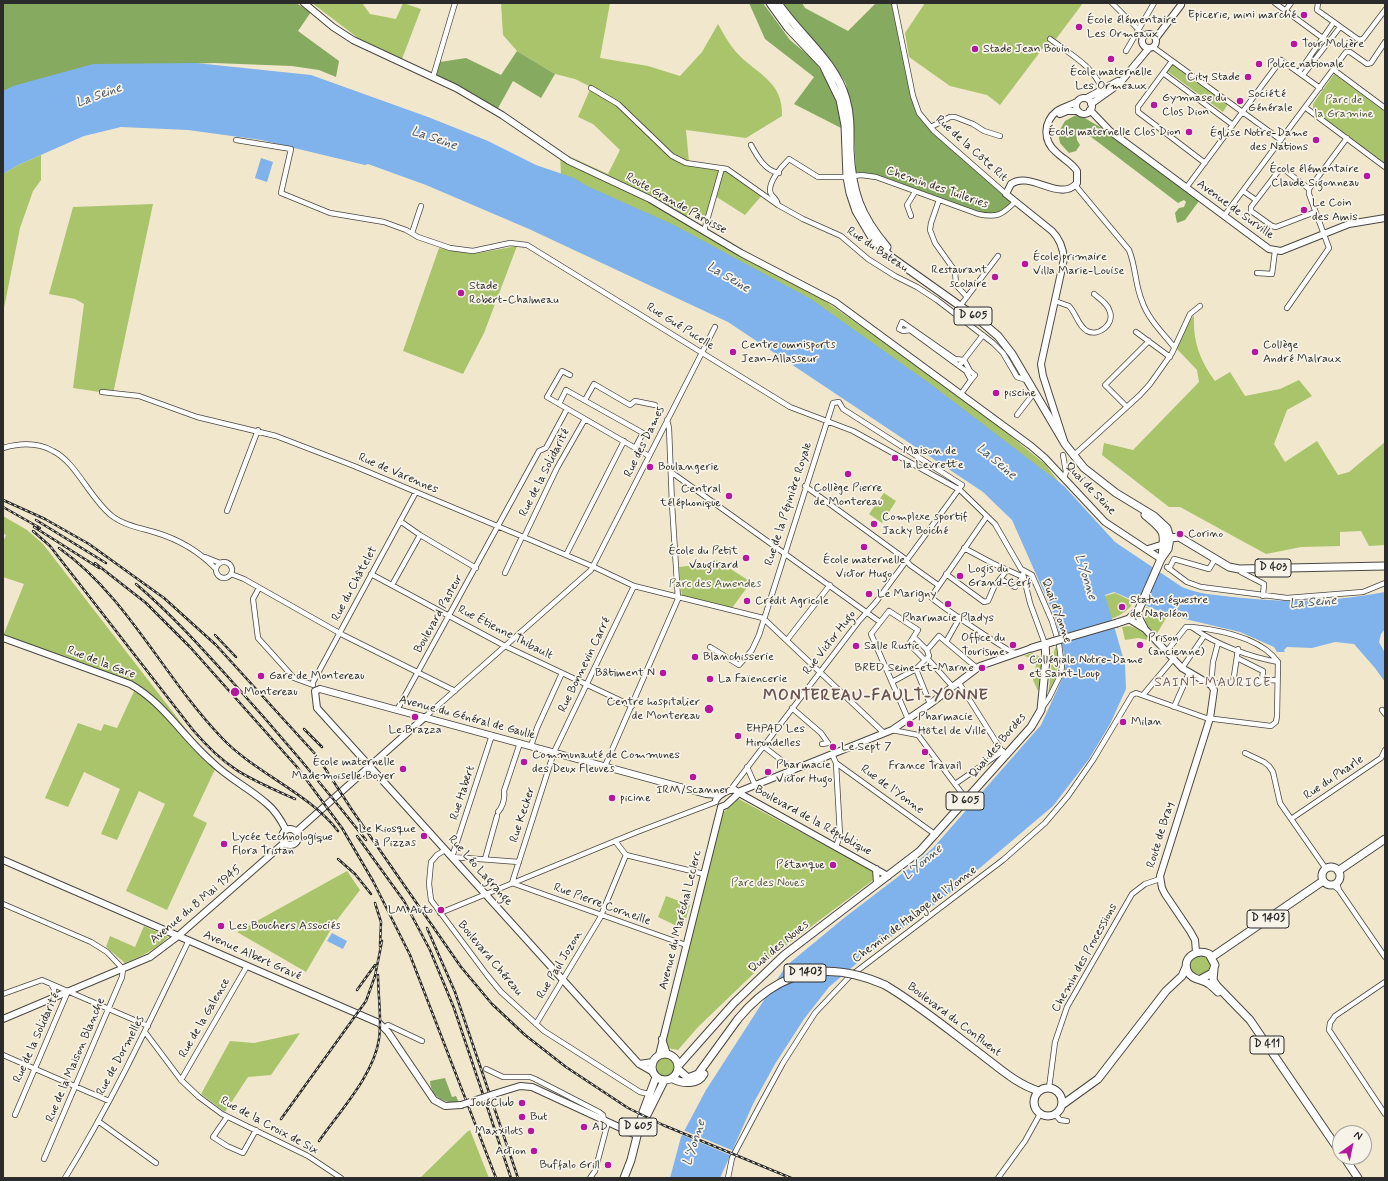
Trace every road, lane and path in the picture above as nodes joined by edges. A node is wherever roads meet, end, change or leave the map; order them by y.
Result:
1 (455, 3) edge
2 (770, 3) edge
3 (778, 3) edge
4 (894, 3) edge
5 (1112, 3) edge
6 (1153, 3) edge
7 (1275, 3) edge
8 (1291, 3) edge
9 (1318, 3) edge
10 (307, 4) edge
11 (1180, 4) edge
12 (1385, 10) edge
13 (1285, 11) junction
14 (1334, 22) junction
15 (1340, 27) junction
16 (1139, 30) junction
17 (1144, 35) junction
18 (1154, 36) junction
19 (1050, 39) dead end
20 (1322, 39) junction
21 (1328, 42) junction
22 (1385, 42) edge
23 (1149, 47) junction
24 (1126, 51) dead end
25 (1172, 61) junction
26 (1334, 70) junction
27 (1163, 73) junction
28 (1301, 73) junction
29 (433, 77) junction
30 (591, 88) dead end
31 (1320, 88) junction
32 (1102, 89) junction
33 (1087, 98) junction
34 (1077, 102) junction
35 (1091, 104) junction
36 (1306, 108) junction
37 (1385, 108) edge
38 (1090, 110) junction
39 (1081, 112) junction
40 (1243, 112) junction
41 (1233, 125) junction
42 (931, 127) junction
43 (1110, 131) junction
44 (1000, 136) dead end
45 (1346, 138) junction
46 (236, 140) dead end
47 (1281, 140) junction
48 (751, 145) dead end
49 (1205, 163) junction
50 (1385, 167) edge
51 (722, 168) junction
52 (779, 173) junction
53 (849, 176) junction
54 (1076, 186) junction
55 (1186, 188) junction
56 (1309, 189) junction
57 (1243, 191) junction
58 (915, 192) junction
59 (1006, 194) junction
60 (939, 200) junction
61 (1256, 200) junction
62 (1015, 202) junction
63 (778, 205) junction
64 (421, 206) dead end
65 (1315, 212) junction
66 (911, 216) dead end
67 (1224, 216) junction
68 (1385, 218) edge
69 (704, 231) junction
70 (1324, 233) junction
71 (412, 234) junction
72 (1275, 252) junction
73 (998, 256) dead end
74 (1257, 273) dead end
75 (1094, 294) dead end
76 (966, 297) junction
77 (1055, 301) junction
78 (960, 306) junction
79 (1200, 306) dead end
80 (1288, 308) dead end
81 (715, 327) dead end
82 (1136, 332) dead end
83 (983, 335) junction
84 (1149, 341) junction
85 (1174, 347) junction
86 (701, 353) junction
87 (1170, 357) junction
88 (964, 360) junction
89 (959, 366) junction
90 (570, 375) dead end
91 (971, 380) junction
92 (1026, 380) junction
93 (963, 391) dead end
94 (102, 392) dead end
95 (1034, 393) junction
96 (585, 400) junction
97 (558, 404) junction
98 (832, 404) joint
99 (1052, 404) junction
100 (655, 405) dead end
101 (1127, 407) junction
102 (567, 409) junction
103 (1055, 413) junction
104 (1017, 415) dead end
105 (1047, 415) junction
106 (585, 418) junction
107 (667, 420) junction
108 (826, 421) junction
109 (1007, 428) joint
110 (662, 429) junction
111 (258, 430) junction
112 (670, 436) junction
113 (624, 441) junction
114 (1064, 444) junction
115 (3, 448) edge
116 (635, 448) junction
117 (1063, 455) dead end
118 (649, 456) junction
119 (1073, 456) junction
120 (671, 472) junction
121 (1064, 478) junction
122 (805, 486) junction
123 (960, 490) junction
124 (416, 492) junction
125 (227, 511) dead end
126 (987, 516) junction
127 (400, 521) junction
128 (499, 527) junction
129 (420, 536) junction
130 (523, 537) junction
131 (1166, 540) junction
132 (964, 548) junction
133 (1150, 548) junction
134 (784, 552) junction
135 (566, 555) junction
136 (1163, 555) junction
137 (204, 557) junction
138 (1214, 559) junction
139 (906, 560) junction
140 (220, 563) junction
141 (593, 566) junction
142 (1385, 566) edge
143 (476, 568) junction
144 (216, 569) junction
145 (1021, 569) junction
146 (1241, 569) junction
147 (1007, 570) junction
148 (231, 574) junction
149 (371, 574) junction
150 (505, 574) dead end
151 (946, 574) junction
152 (1024, 577) junction
153 (1000, 579) junction
154 (1385, 583) edge
155 (392, 585) junction
156 (830, 585) junction
157 (938, 585) junction
158 (634, 586) junction
159 (258, 590) junction
160 (1263, 596) junction
161 (678, 598) junction
162 (867, 612) junction
163 (1136, 612) junction
164 (449, 616) junction
165 (960, 617) junction
166 (764, 618) junction
167 (1129, 619) junction
168 (880, 622) junction
169 (1192, 627) junction
170 (1145, 629) junction
171 (340, 633) junction
172 (1204, 636) junction
173 (914, 637) junction
174 (3, 638) edge
175 (788, 640) junction
176 (946, 642) junction
177 (1218, 643) junction
178 (1045, 644) junction
179 (505, 646) junction
180 (710, 647) dead end
181 (1032, 648) junction
182 (927, 650) junction
183 (1007, 650) junction
184 (1238, 650) junction
185 (1167, 651) junction
186 (1015, 653) junction
187 (1006, 658) junction
188 (1174, 658) junction
189 (1237, 658) junction
190 (926, 659) junction
191 (1263, 659) junction
192 (1046, 661) junction
193 (1278, 662) junction
194 (977, 668) junction
195 (1182, 668) junction
196 (916, 669) junction
197 (1259, 669) junction
198 (820, 670) junction
199 (418, 672) junction
200 (562, 673) junction
201 (1189, 673) junction
202 (1277, 680) junction
203 (1262, 681) junction
204 (892, 682) junction
205 (959, 683) junction
206 (1233, 683) junction
207 (586, 684) junction
208 (1211, 685) junction
209 (314, 687) junction
210 (953, 687) junction
211 (455, 691) junction
212 (1144, 695) junction
213 (930, 704) junction
214 (632, 706) junction
215 (1174, 707) junction
216 (792, 708) junction
217 (397, 710) junction
218 (1041, 710) junction
219 (1382, 710) dead end
220 (1385, 714) edge
221 (425, 717) junction
222 (1210, 718) junction
223 (908, 719) junction
224 (892, 730) junction
225 (884, 733) junction
226 (492, 735) junction
227 (520, 743) junction
228 (822, 744) dead end
229 (531, 746) junction
230 (763, 746) junction
231 (1385, 750) edge
232 (554, 752) junction
233 (1245, 753) dead end
234 (832, 754) junction
235 (1004, 754) junction
236 (836, 763) junction
237 (605, 766) junction
238 (370, 767) junction
239 (747, 767) junction
240 (794, 770) junction
241 (956, 784) junction
242 (755, 785) junction
243 (731, 789) junction
244 (738, 793) junction
245 (706, 794) junction
246 (717, 799) junction
247 (967, 800) junction
248 (708, 804) junction
249 (721, 807) junction
250 (1291, 819) junction
251 (286, 830) junction
252 (296, 832) junction
253 (936, 835) junction
254 (1385, 839) edge
255 (615, 841) junction
256 (284, 843) junction
257 (836, 847) junction
258 (445, 850) junction
259 (626, 855) junction
260 (452, 857) junction
261 (484, 859) junction
262 (3, 860) edge
263 (519, 862) junction
264 (876, 869) junction
265 (1326, 869) junction
266 (1338, 871) junction
267 (704, 874) junction
268 (888, 876) junction
269 (1160, 879) junction
270 (1323, 881) junction
271 (512, 884) junction
272 (877, 884) junction
273 (1336, 886) junction
274 (485, 894) junction
275 (3, 904) edge
276 (440, 913) junction
277 (601, 915) junction
278 (178, 936) junction
279 (189, 940) junction
280 (686, 945) junction
281 (1196, 952) junction
282 (1212, 957) junction
283 (1385, 957) edge
284 (247, 966) junction
285 (1186, 967) junction
286 (123, 969) junction
287 (1214, 970) junction
288 (1193, 978) junction
289 (562, 979) junction
290 (1201, 980) junction
291 (1385, 982) edge
292 (51, 984) junction
293 (68, 991) junction
294 (3, 994) edge
295 (53, 997) junction
296 (1156, 1004) junction
297 (1237, 1007) junction
298 (109, 1009) junction
299 (3, 1018) edge
300 (536, 1024) junction
301 (148, 1026) junction
302 (384, 1028) junction
303 (145, 1032) junction
304 (662, 1039) junction
305 (422, 1041) dead end
306 (694, 1046) junction
307 (714, 1053) junction
308 (3, 1055) edge
309 (658, 1055) junction
310 (670, 1055) junction
311 (652, 1062) junction
312 (639, 1064) junction
313 (678, 1067) junction
314 (34, 1068) junction
315 (486, 1069) dead end
316 (654, 1075) junction
317 (1009, 1075) junction
318 (673, 1078) junction
319 (181, 1080) junction
320 (664, 1081) junction
321 (76, 1086) junction
322 (1049, 1088) junction
323 (1087, 1088) junction
324 (1039, 1091) junction
325 (649, 1094) junction
326 (1059, 1094) junction
327 (1034, 1100) junction
328 (109, 1101) junction
329 (1062, 1105) junction
330 (1040, 1114) junction
331 (1055, 1114) junction
332 (1385, 1114) edge
333 (14, 1115) dead end
334 (227, 1117) junction
335 (1067, 1120) dead end
336 (98, 1121) junction
337 (606, 1121) junction
338 (256, 1130) junction
339 (636, 1135) junction
340 (1332, 1140) edge
341 (44, 1158) dead end
342 (156, 1162) dead end
343 (1349, 1165) edge
344 (65, 1178) edge
345 (340, 1178) edge
346 (590, 1178) edge
347 (624, 1178) edge
348 (628, 1178) edge
349 (728, 1178) edge
350 (998, 1178) edge
351 (1358, 1178) edge

1 - 29 street
2 - 53 main road, D 605
3 - 53 main road, D 605
4 - 42 street, Rue de la Côte Rit
5 - 16 street
6 - 16 street
7 - 13 street
8 - 13 street
9 - 14 street
10 - 29 main road, Route Grande Paroisse
11 - 18 main road
12 - 15 street
13 - 20 street
14 - 15 street
14 - 20 street
15 - 21 street
16 - 17 street
16 - 24 street
17 - 18 main road
17 - 23 main road
18 - 23 main road
19 - 32 street
20 - 21 street
20 - 28 street
21 - 28 street
22 - 26 street
23 - 25 street
23 - 32 main road
23 - 35 main road
25 - 27 street
25 - 40 street
26 - 31 street
26 - 37 street
27 - 41 street
27 - 49 street
28 - 31 street
28 - 40 street
29 - 69 main road, Route Grande Paroisse
30 - 51 street, Rue du Bateau
31 - 36 street
32 - 33 main road
33 - 34 main road
33 - 35 main road
34 - 39 main road
34 - 54 main road
35 - 38 main road
36 - 45 street
36 - 47 street
38 - 39 main road
38 - 43 main road, Avenue de Surville
39 - 43 main road, Avenue de Surville
39 - 54 main road
40 - 41 street
40 - 47 street
41 - 49 street
42 - 44 street
42 - 59 street, Rue de la Côte Rit
43 - 55 main road, Avenue de Surville
45 - 50 street
45 - 56 street
46 - 71 street, Rue Gué Pucelle
47 - 57 street
48 - 52 street
49 - 55 street
51 - 63 street, Rue du Bateau
51 - 69 street
52 - 53 street, Chemin des Tuileries
52 - 63 street
53 - 58 street, Chemin des Tuileries
53 - 78 main road, D 605
54 - 59 main road
54 - 85 street
55 - 67 main road, Avenue de Surville
56 - 61 street
56 - 65 street
57 - 61 street
57 - 67 street
58 - 60 street, Chemin des Tuileries
58 - 66 street
59 - 62 main road
60 - 62 street, Chemin des Tuileries
60 - 76 street
61 - 65 street
62 - 77 main road
63 - 83 street, Rue du Bateau
64 - 71 street
65 - 70 street
67 - 72 main road, Avenue de Surville
68 - 70 main road, Avenue de Surville
69 - 109 main road, Route Grande Paroisse
70 - 72 main road, Avenue de Surville
70 - 80 street
71 - 86 street, Rue Gué Pucelle
72 - 74 street
73 - 76 street
75 - 77 street
76 - 78 street
77 - 99 main road
78 - 92 main road, D 605
79 - 85 street
81 - 86 street, Rue des Dames
82 - 84 street
83 - 88 street
83 - 92 street, Rue du Bateau
84 - 87 street
84 - 101 street
85 - 87 street
86 - 107 street, Rue des Dames
86 - 108 street, Rue Gué Pucelle
87 - 101 street
88 - 89 street
88 - 89 street
88 - 91 street
89 - 91 street
90 - 97 street
91 - 93 street
92 - 95 main road, D 605
94 - 111 street, Rue de Varennes
95 - 104 street
95 - 105 main road, D 605
96 - 97 street
96 - 100 street
96 - 116 street
97 - 102 street
98 - 108 street, Rue de la Pépinière Royale
98 - 123 street, Quai d'Yonne
99 - 103 main road
99 - 105 main road
101 - 119 street
102 - 106 street
102 - 128 street
103 - 105 main road
103 - 114 main road
105 - 114 main road, D 605
106 - 113 street
106 - 130 street, Rue de la Solidarité
107 - 110 street, Rue des Dames
107 - 112 street
108 - 122 street, Rue de la Pépinière Royale
108 - 123 street, Rue Gué Pucelle
109 - 121 main road, Quai de Seine
110 - 112 street
110 - 118 street, Rue des Dames
111 - 124 street, Rue de Varennes
111 - 125 street
112 - 120 street
113 - 116 street
113 - 135 street
114 - 119 main road, D 605
115 - 137 street
116 - 118 street
117 - 121 street
118 - 141 street, Rue des Dames
119 - 131 main road, D 605
120 - 134 street
120 - 161 street
121 - 133 main road, Quai de Seine
122 - 134 street, Rue de la Pépinière Royale
122 - 139 street
123 - 126 street, Quai d'Yonne
123 - 139 street, Rue Victor Hugo
124 - 127 street, Rue du Châtelet
124 - 128 street, Rue de Varennes
126 - 132 street
126 - 145 street, Quai d'Yonne
127 - 129 street
127 - 149 street, Rue du Châtelet
128 - 130 street, Rue de Varennes
128 - 143 street, Boulevard Pasteur
129 - 143 street
129 - 155 street
130 - 135 street, Rue de Varennes
130 - 150 street, Rue de la Solidarité
131 - 133 main road
131 - 136 main road
131 - 138 main road, D 403
132 - 147 street
132 - 151 street
133 - 136 main road, Quai de Seine
134 - 156 street
134 - 166 street, Rue de la Pépinière Royale
135 - 141 street, Rue de Varennes
136 - 163 main road
137 - 140 street
137 - 144 street
138 - 146 main road, D 403
138 - 160 street
139 - 157 street
139 - 162 street, Rue Victor Hugo
140 - 144 street
140 - 148 street
141 - 158 street, Rue de Varennes
141 - 179 street, Rue des Dames
142 - 146 main road, D 403
143 - 164 street, Boulevard Pasteur
144 - 148 street
145 - 152 street
145 - 218 street, Quai d'Yonne
146 - 160 street
147 - 152 street
147 - 153 street
148 - 159 street
149 - 155 street, Rue Étienne Thibault
149 - 171 street, Rue du Châtelet
151 - 153 street
151 - 157 street
152 - 153 street
152 - 178 street
154 - 160 street
155 - 164 street, Rue Étienne Thibault
156 - 162 street
156 - 175 street
157 - 165 street
158 - 161 street, Rue de Varennes
158 - 207 street, Rue Bonnevin Carré
159 - 171 street
159 - 209 street
161 - 166 street, Rue de Varennes
161 - 214 street
162 - 168 street
162 - 198 street, Rue Victor Hugo
163 - 167 main road
163 - 170 main road
164 - 179 street, Rue Étienne Thibault
164 - 199 street, Boulevard Pasteur
165 - 176 street
165 - 183 street
166 - 175 street
166 - 180 street, Rue de la Pépinière Royale
167 - 170 main road
167 - 178 main road, bridge
168 - 173 street
168 - 204 street
169 - 172 street
169 - 185 street
169 - 193 street
170 - 185 main road
171 - 199 street
171 - 209 street, Rue du Châtelet
172 - 177 street
172 - 195 street
173 - 182 street
173 - 190 street
174 - 251 main road, Rue de la Gare
175 - 198 street
176 - 182 street
176 - 194 street
177 - 184 street
177 - 208 street
178 - 181 main road
178 - 192 main road, Quai des Bordes / D 605
179 - 200 street, Rue Étienne Thibault
179 - 211 street, Rue des Dames
181 - 186 main road
181 - 192 main road
182 - 190 street
183 - 186 street
183 - 187 street
184 - 189 street
184 - 191 street
185 - 188 main road
186 - 187 main road
187 - 194 main road
188 - 195 main road
188 - 212 street
189 - 197 street
189 - 206 street
190 - 196 street
190 - 210 street
191 - 193 street
191 - 197 street
192 - 218 main road, Quai des Bordes / D 605
193 - 202 street
194 - 205 main road
195 - 201 main road
196 - 204 street
196 - 213 street
197 - 203 street
198 - 216 street, Rue Victor Hugo
198 - 225 street
199 - 211 street
199 - 217 street, Boulevard Pasteur
200 - 207 street, Rue Étienne Thibault
200 - 229 street
201 - 208 main road
201 - 215 street
202 - 203 street
202 - 222 street
203 - 206 street
204 - 223 street
205 - 210 main road
205 - 235 street
206 - 208 street
207 - 214 street, Rue Étienne Thibault
207 - 232 street, Rue Bonnevin Carré
208 - 222 main road, Route de Bray
209 - 217 main road, Avenue du Général de Gaulle
209 - 238 main road, Rue Léo Lagrange
210 - 213 main road
211 - 221 street, Rue des Dames
212 - 215 street
212 - 349 street, Chemin de Halage de l'Yonne
213 - 223 main road
214 - 237 street
215 - 222 street
216 - 228 street
216 - 230 street, Rue Victor Hugo
217 - 221 main road, Avenue du Général de Gaulle
218 - 235 main road, Quai des Bordes / D 605
219 - 220 street
221 - 226 main road, Avenue du Général de Gaulle
221 - 238 main road
222 - 269 main road, Route de Bray
223 - 224 main road
224 - 225 main road
224 - 241 street
225 - 234 main road
226 - 227 main road, Avenue du Général de Gaulle
226 - 260 street, Rue Habert
227 - 229 main road, Avenue du Général de Gaulle
227 - 261 street
229 - 232 main road, Avenue du Général de Gaulle
230 - 239 street, Rue Victor Hugo
230 - 240 street
231 - 250 street, Rue du Pharle
232 - 237 main road, Avenue du Général de Gaulle
232 - 263 street, Rue Kecker
233 - 250 street
234 - 236 street
234 - 240 main road
235 - 241 street
235 - 247 main road, Quai des Bordes / D 605
236 - 253 street, Rue de l'Yonne
236 - 257 street
237 - 245 main road, Avenue du Général de Gaulle
238 - 252 main road
238 - 258 main road, Rue Léo Lagrange
239 - 242 street
239 - 243 street, Rue Victor Hugo
240 - 242 main road
241 - 247 street
242 - 244 main road
243 - 244 main road, Boulevard de la République
243 - 246 main road
244 - 249 main road
244 - 257 main road, Boulevard de la République
245 - 246 main road, Avenue du Général de Gaulle
245 - 248 street
246 - 248 street
246 - 249 main road, Avenue du Général de Gaulle
247 - 253 main road, Quai des Bordes / D 605
248 - 255 street
249 - 267 main road, Avenue du Maréchal Leclerc
250 - 265 street
251 - 252 main road
251 - 256 main road
252 - 256 main road
253 - 268 main road, Quai des Bordes / D 605
254 - 266 main road
255 - 259 street
255 - 271 street
256 - 278 main road, Avenue du 8 Mai 1945
257 - 264 main road, Boulevard de la République
258 - 260 main road, Rue Léo Lagrange
258 - 276 street, Boulevard Chéreau
259 - 267 street
259 - 277 street, Rue Paul Jozon
260 - 261 street
260 - 274 main road, Rue Léo Lagrange
261 - 263 street
262 - 278 main road, Avenue Albert Gravé
263 - 271 street, Rue Kecker
264 - 268 main road, Boulevard de la République
264 - 272 main road, Boulevard de la République
265 - 266 main road
265 - 270 main road
266 - 273 main road
267 - 280 main road, Avenue du Maréchal Leclerc
268 - 272 main road, Quai des Noues / D 605
269 - 281 main road, Route de Bray
269 - 322 street, Chemin des Processions
270 - 273 main road
270 - 282 main road, D 1403
271 - 274 street
271 - 277 street, Rue Pierre Corneille
272 - 306 main road, Quai des Noues / D 605
273 - 283 street
274 - 276 street
274 - 289 main road, Rue Léo Lagrange
275 - 286 street
276 - 300 street, Boulevard Chéreau
277 - 280 street, Rue Pierre Corneille
277 - 289 street, Rue Paul Jozon
278 - 279 main road, Avenue Albert Gravé
278 - 286 main road, Avenue du 8 Mai 1945
279 - 284 main road, Avenue Albert Gravé
279 - 301 street, Rue de Dormelles
280 - 304 main road, Avenue du Maréchal Leclerc
281 - 282 main road
281 - 285 main road
282 - 287 main road
284 - 302 main road, Avenue Albert Gravé
284 - 319 street, Rue de la Galence
285 - 288 main road
285 - 296 main road
286 - 293 main road, Avenue du 8 Mai 1945
286 - 298 street, Rue de la Maison Blanche
287 - 290 main road
287 - 297 main road, D 411
288 - 290 main road
288 - 296 main road
289 - 300 street, Rue Paul Jozon
289 - 312 main road, Rue Léo Lagrange
290 - 297 main road, D 411
291 - 332 street
292 - 293 street
292 - 294 street
292 - 295 street
293 - 295 main road, Avenue du 8 Mai 1945
293 - 298 street
293 - 314 street, Rue de la Solidarité
295 - 299 main road, Avenue du 8 Mai 1945
296 - 323 main road
297 - 340 main road, D 411
298 - 301 street
298 - 321 street, Rue de la Maison Blanche
300 - 325 street, Boulevard Chéreau
301 - 303 street, Rue de Dormelles
302 - 305 street
302 - 337 main road, Avenue Albert Gravé, bridge
303 - 319 street, Rue de la Croix de Six
303 - 328 street, Rue de Dormelles
304 - 309 main road, Avenue du Maréchal Leclerc
304 - 310 main road
306 - 310 main road, D 605
306 - 313 main road, D 605
307 - 313 main road, D 1403
307 - 317 main road, Boulevard du Confluent / D 1403, bridge
307 - 318 main road, D 1403
308 - 314 street
309 - 310 main road
309 - 311 main road
310 - 313 main road
311 - 312 main road
311 - 316 main road
312 - 316 main road, Rue Léo Lagrange
313 - 318 main road
314 - 321 street
314 - 333 street, Rue de la Solidarité
315 - 337 street
316 - 320 main road
316 - 325 main road, D 605
317 - 324 main road, Boulevard du Confluent / D 1403
317 - 327 main road, Boulevard du Confluent / D 1403
318 - 320 main road
319 - 334 street, Rue de la Croix de Six
320 - 348 main road, D 605
321 - 328 street
321 - 341 street, Rue de la Maison Blanche
322 - 324 main road
322 - 326 main road
323 - 326 main road
323 - 329 main road
324 - 327 main road
325 - 339 main road, D 605
326 - 329 main road
327 - 330 main road
328 - 336 street, Rue de Dormelles
329 - 331 main road
330 - 331 main road
330 - 350 street
331 - 335 street
334 - 338 street, Rue de la Croix de Six
334 - 338 street
336 - 342 street
336 - 344 street, Rue de Dormelles
337 - 339 main road
337 - 346 street
338 - 345 street, Rue de la Croix de Six
339 - 347 main road, D 605
343 - 351 main road

